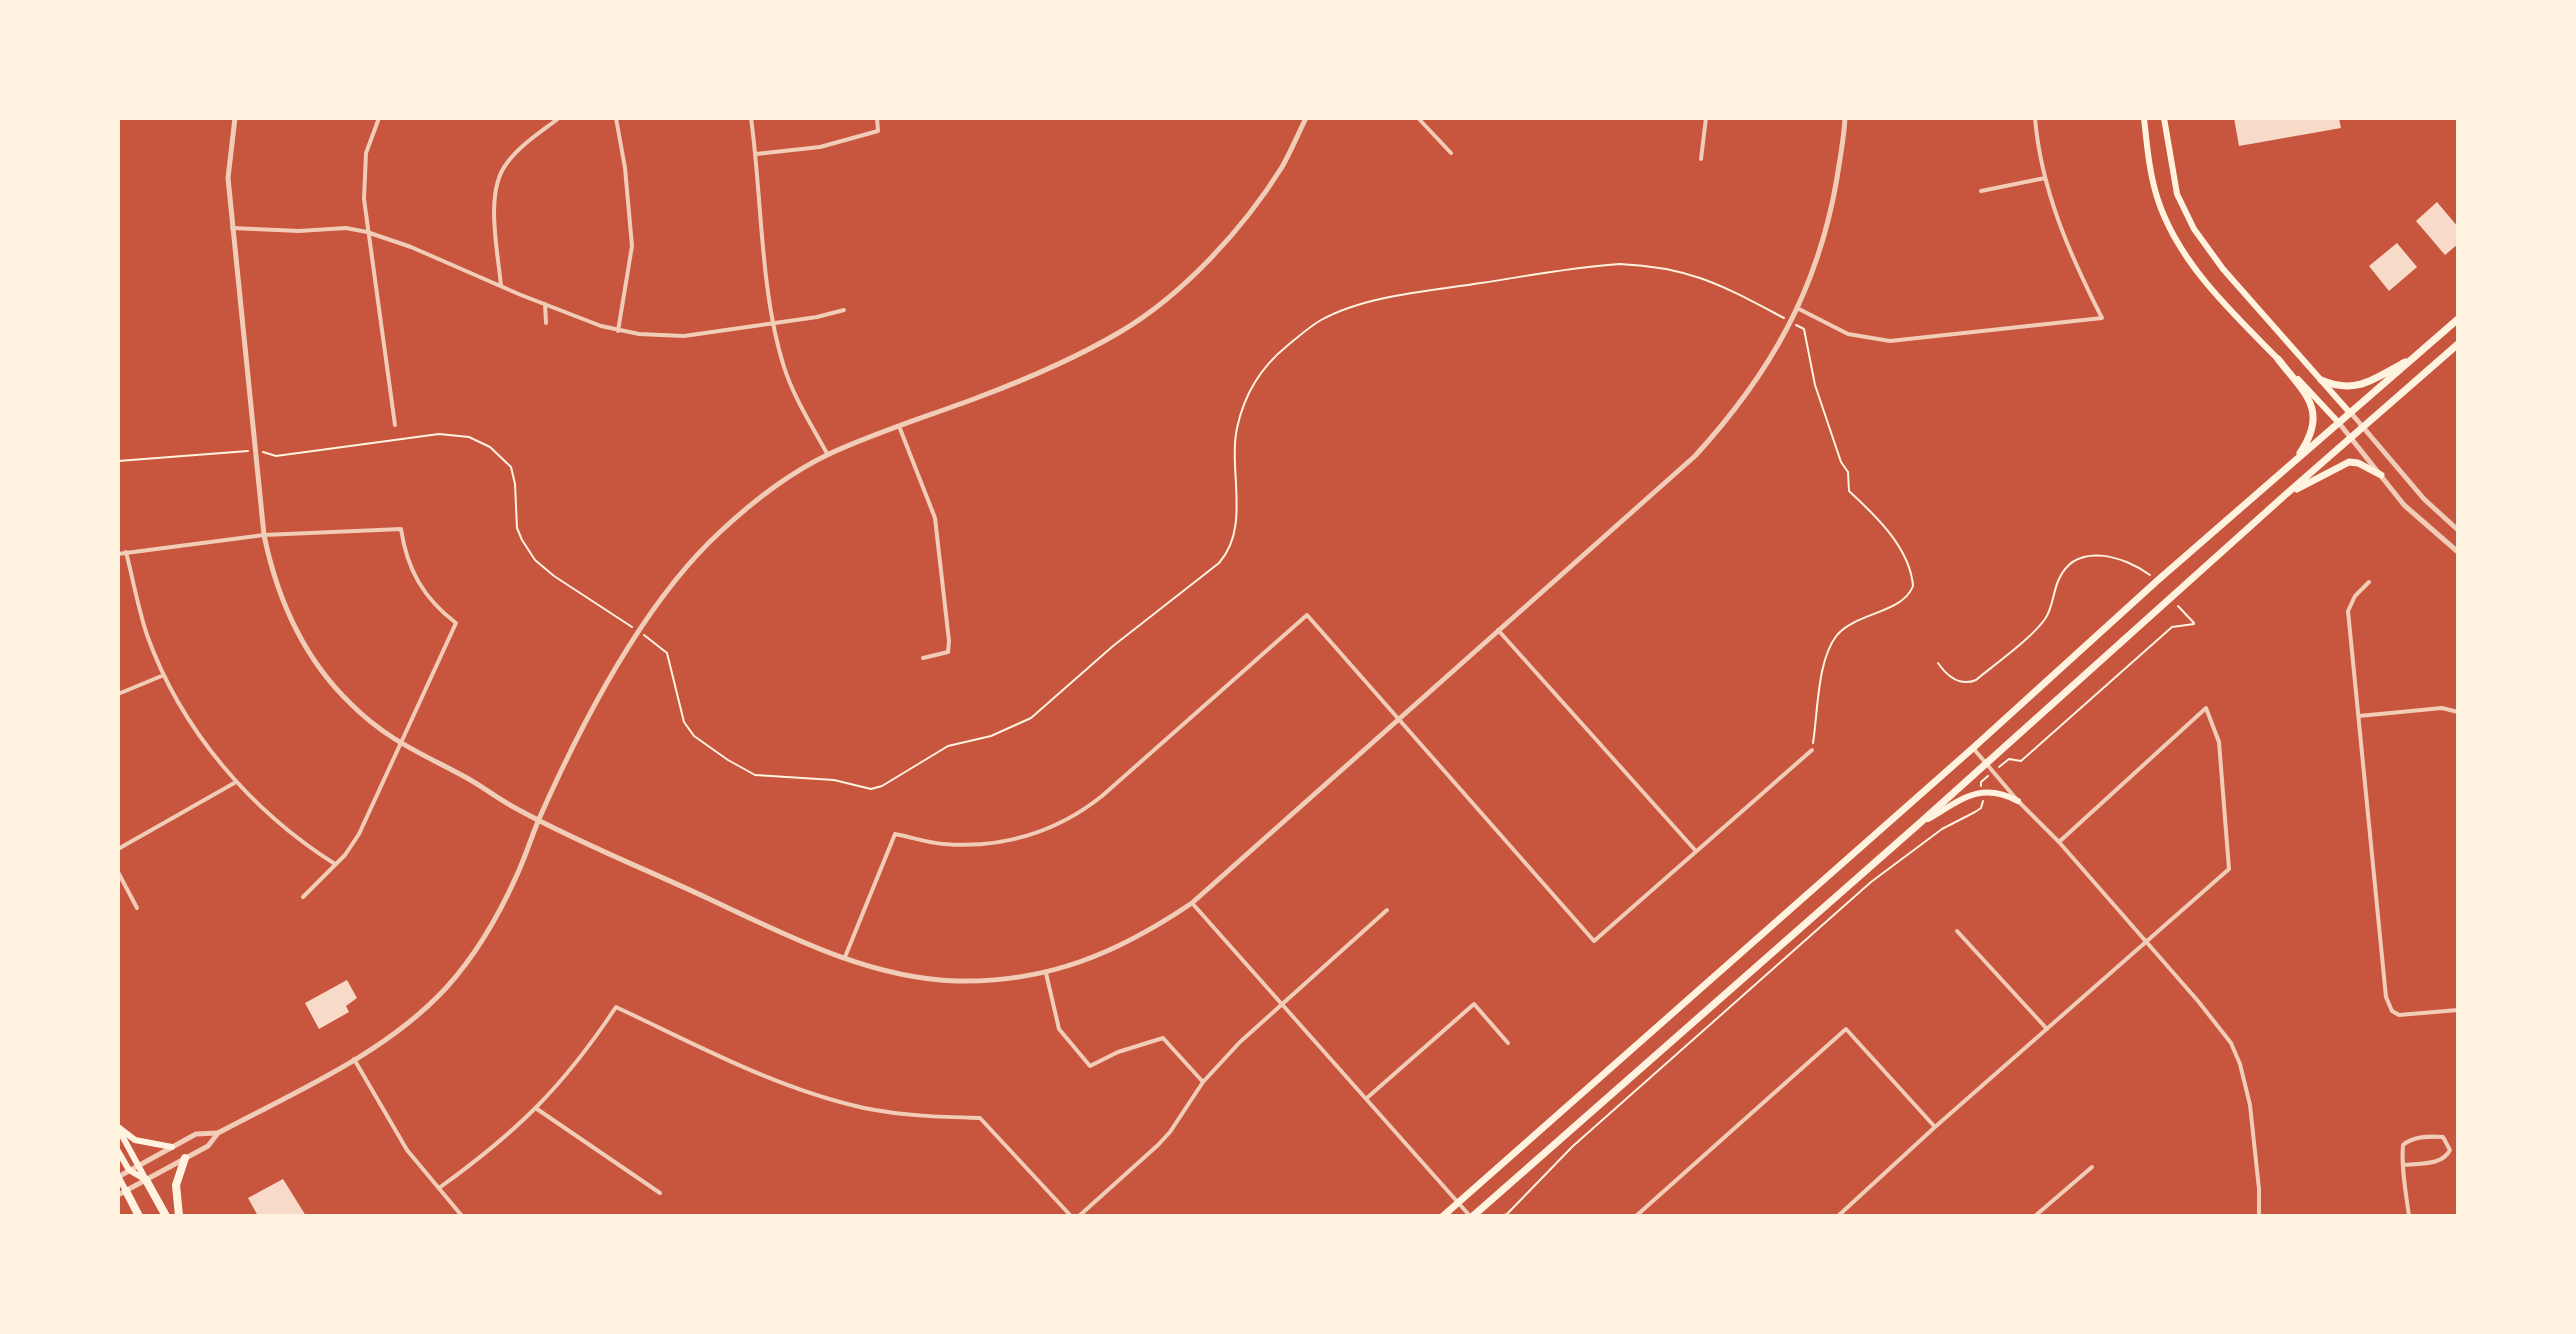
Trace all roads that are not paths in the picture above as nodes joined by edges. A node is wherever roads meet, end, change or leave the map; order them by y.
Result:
1 (235, 118) edge
2 (379, 118) edge
3 (559, 118) edge
4 (616, 118) edge
5 (751, 118) edge
6 (877, 118) edge
7 (1306, 118) edge
8 (1418, 118) edge
9 (1706, 118) edge
10 (1845, 118) edge
11 (2035, 118) edge
12 (2144, 118) edge
13 (2164, 118) edge
14 (1451, 153) dead end
15 (756, 154) junction
16 (1701, 159) dead end
17 (2045, 178) junction
18 (1981, 191) dead end
19 (232, 228) junction
20 (367, 232) junction
21 (501, 286) junction
22 (545, 304) junction
23 (1799, 309) junction
24 (844, 310) dead end
25 (2458, 319) edge
26 (774, 322) junction
27 (546, 323) dead end
28 (618, 331) junction
29 (2458, 344) edge
30 (2417, 356) junction
31 (2278, 359) junction
32 (2321, 380) junction
33 (2350, 413) junction
34 (2339, 423) junction
35 (395, 425) dead end
36 (899, 426) junction
37 (2362, 428) junction
38 (2350, 439) junction
39 (828, 455) junction
40 (2293, 463) junction
41 (2381, 475) junction
42 (2284, 496) junction
43 (2458, 530) edge
44 (264, 535) junction
45 (126, 552) junction
46 (2458, 552) edge
47 (118, 554) edge
48 (2369, 582) dead end
49 (1498, 630) junction
50 (923, 658) dead end
51 (164, 675) junction
52 (118, 694) edge
53 (2458, 712) edge
54 (2359, 716) junction
55 (1397, 718) junction
56 (401, 744) junction
57 (1973, 748) junction
58 (1812, 750) road end
59 (1987, 764) junction
60 (236, 782) junction
61 (2018, 801) junction
62 (539, 820) junction
63 (1921, 822) junction
64 (2059, 842) junction
65 (118, 849) edge
66 (1695, 850) junction
67 (335, 864) junction
68 (118, 872) edge
69 (303, 897) dead end
70 (1192, 903) junction
71 (137, 908) dead end
72 (1387, 910) dead end
73 (1957, 931) dead end
74 (2146, 942) junction
75 (845, 957) junction
76 (1046, 973) junction
77 (1283, 1004) junction
78 (2458, 1010) edge
79 (2047, 1029) junction
80 (1508, 1043) dead end
81 (354, 1059) junction
82 (1203, 1082) junction
83 (1367, 1098) junction
84 (537, 1109) junction
85 (1935, 1127) junction
86 (118, 1128) edge
87 (218, 1133) junction
88 (172, 1147) junction
89 (118, 1151) edge
90 (185, 1158) junction
91 (138, 1165) junction
92 (2403, 1165) junction
93 (2092, 1167) dead end
94 (129, 1170) junction
95 (118, 1176) edge
96 (146, 1180) junction
97 (439, 1188) junction
98 (122, 1193) edge
99 (660, 1193) dead end
100 (1458, 1203) junction
101 (139, 1216) edge
102 (166, 1216) edge
103 (179, 1216) edge
104 (462, 1216) edge
105 (1071, 1216) edge
106 (1079, 1216) edge
107 (1443, 1216) edge
108 (1471, 1216) edge
109 (1636, 1216) edge
110 (1838, 1216) edge
111 (2035, 1216) edge
112 (2259, 1216) edge
113 (2409, 1216) edge

1 - 19 street
2 - 20 street
3 - 21 street
4 - 28 street
5 - 15 street
6 - 15 street
7 - 36 street
8 - 14 street
9 - 16 street
10 - 23 street
11 - 17 street
12 - 31 main road
13 - 32 main road
15 - 26 street
17 - 18 street
17 - 23 street
19 - 20 street
19 - 44 street
20 - 21 street
20 - 35 street
21 - 22 street
22 - 27 street
22 - 28 street
23 - 49 street
24 - 26 street
25 - 30 main road
26 - 28 street
26 - 39 street
29 - 37 main road
30 - 32 main road
30 - 33 main road
31 - 34 main road
31 - 40 main road
32 - 33 main road
33 - 34 main road
33 - 37 street
34 - 38 street
34 - 40 main road
36 - 39 street
36 - 50 street
37 - 38 main road
37 - 43 street
38 - 41 street
38 - 42 main road
39 - 62 street
40 - 57 main road
41 - 42 main road
41 - 46 street
42 - 59 main road
44 - 45 street
44 - 56 street
44 - 56 street
45 - 47 street
45 - 51 street
48 - 54 street
49 - 55 street
49 - 66 street
51 - 52 street
51 - 60 street
53 - 54 street
54 - 78 street
55 - 66 street
55 - 70 street
55 - 75 street
56 - 62 street
56 - 67 street
57 - 59 street
57 - 100 main road
58 - 66 street
59 - 61 street
59 - 63 main road
60 - 65 street
60 - 67 street
61 - 63 main road
61 - 64 street
62 - 75 street
62 - 81 street
63 - 108 main road
64 - 74 street
64 - 74 street
67 - 69 street
68 - 71 street
70 - 76 street
70 - 77 street
72 - 77 street
73 - 79 street
74 - 79 street
74 - 112 street
75 - 76 street
76 - 82 street
77 - 82 street
77 - 83 street
79 - 85 street
80 - 83 street
81 - 87 street
81 - 97 street
82 - 106 street
83 - 100 street
84 - 97 street
84 - 99 street
84 - 105 street
85 - 109 street
85 - 110 street
86 - 88 main road
86 - 91 main road
87 - 88 street
87 - 90 street
88 - 91 street
89 - 94 main road
90 - 96 street
90 - 103 highway
91 - 94 street
91 - 96 main road
92 - 92 street
92 - 113 street
93 - 111 street
94 - 95 street
94 - 96 main road
95 - 98 main road
96 - 98 street
96 - 102 highway
97 - 104 street
98 - 101 highway
100 - 107 main road
100 - 108 street

